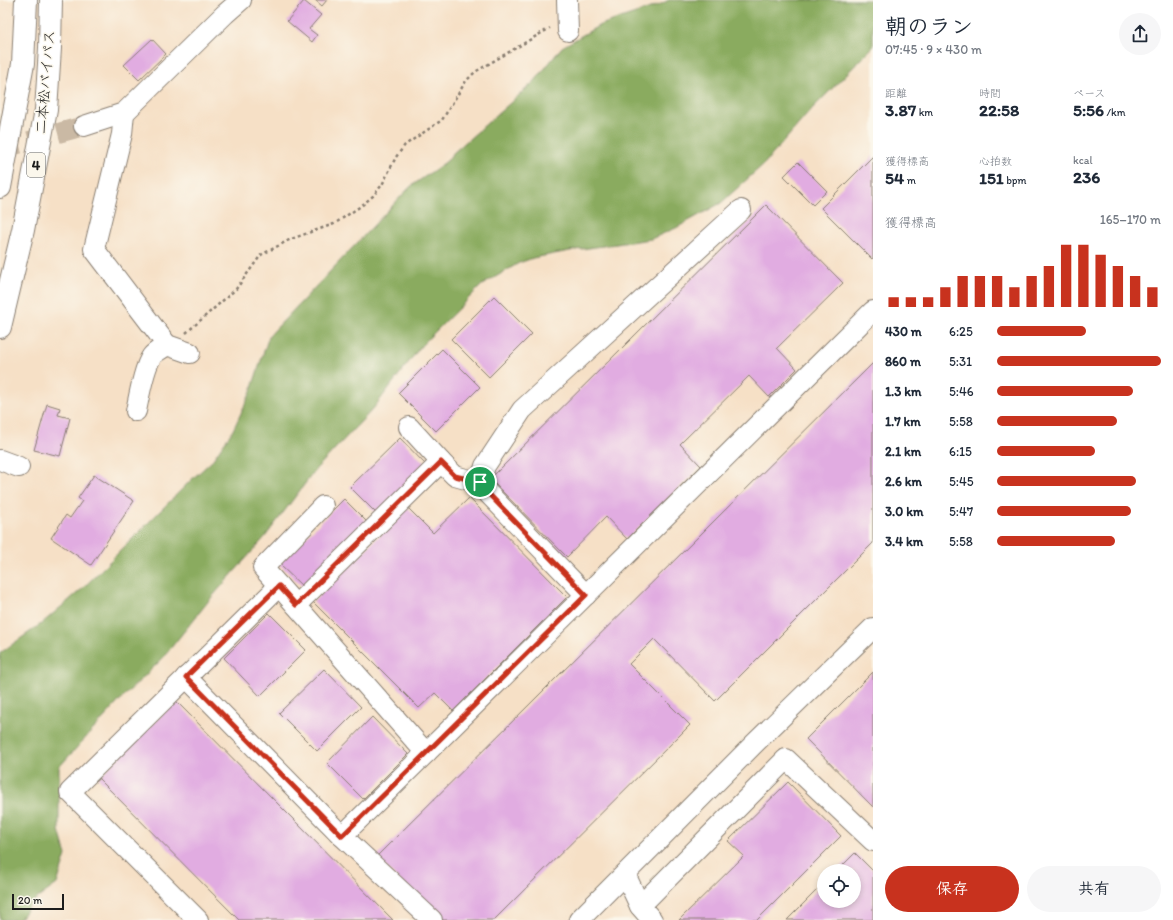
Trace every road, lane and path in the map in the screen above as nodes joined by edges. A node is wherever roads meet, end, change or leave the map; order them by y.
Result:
1 (26, 0) edge
2 (51, 0) edge
3 (241, 0) edge
4 (568, 16) edge
5 (124, 113) junction
6 (84, 126) tunnel mouth
7 (0, 187) edge
8 (741, 210) dead end
9 (873, 311) edge
10 (0, 327) edge
11 (177, 348) junction
12 (136, 411) dead end
13 (409, 427) dead end
14 (0, 460) edge
15 (441, 462) junction
16 (19, 467) dead end
17 (480, 482) junction
18 (323, 506) dead end
19 (279, 586) junction
20 (586, 595) junction
21 (296, 605) junction
22 (873, 628) edge
23 (186, 677) junction
24 (426, 753) junction
25 (342, 836) junction
26 (873, 841) edge
27 (625, 874) junction
28 (646, 913) edge
29 (198, 920) edge
30 (432, 920) edge
31 (579, 920) edge

1 - 7 highway, 二本松バイパス / 4
2 - 10 highway, 二本松バイパス / 4
3 - 5 street
4 - 11 path
5 - 6 street
5 - 11 street
8 - 17 street
9 - 20 street
11 - 12 street
13 - 15 street
14 - 16 street
15 - 17 street
15 - 21 street
17 - 20 street
18 - 19 street
19 - 21 street
19 - 23 street
20 - 24 street
21 - 24 street
22 - 27 street
23 - 25 street
23 - 29 street
24 - 25 street
25 - 30 street
26 - 28 street
27 - 28 street
27 - 31 street

